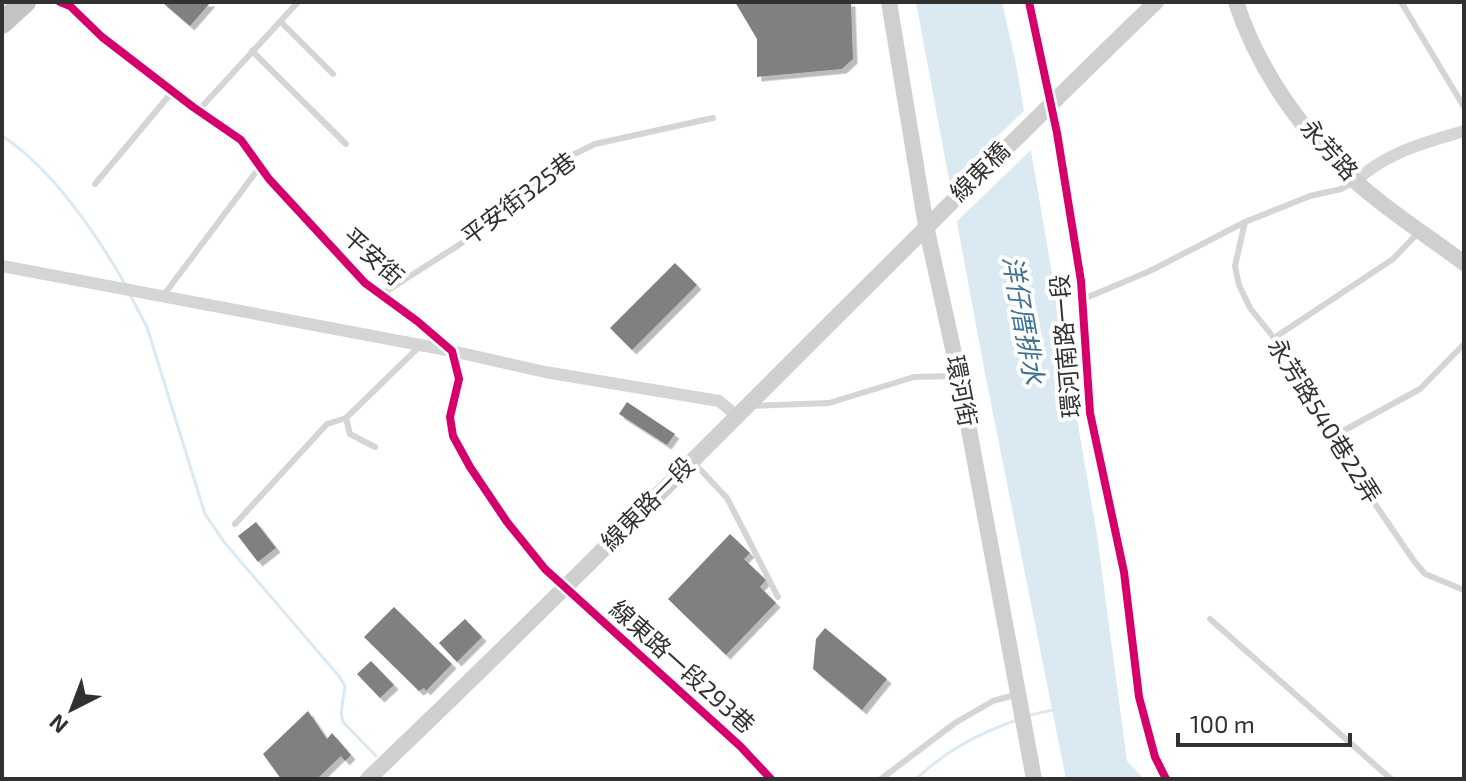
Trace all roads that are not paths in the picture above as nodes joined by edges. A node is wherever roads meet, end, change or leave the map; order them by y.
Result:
1 (25, 2) edge
2 (298, 2) edge
3 (889, 2) edge
4 (1029, 2) edge
5 (1156, 2) edge
6 (1236, 2) edge
7 (1401, 2) edge
8 (70, 6) dead end
9 (281, 22) junction
10 (2, 23) edge
11 (252, 51) junction
12 (333, 74) dead end
13 (173, 91) junction
14 (1051, 103) junction
15 (1464, 107) edge
16 (198, 111) junction
17 (713, 118) dead end
18 (1464, 131) edge
19 (346, 144) dead end
20 (260, 167) junction
21 (1355, 182) junction
22 (95, 184) dead end
23 (1245, 222) junction
24 (926, 226) junction
25 (1421, 231) junction
26 (1464, 263) edge
27 (2, 266) edge
28 (382, 294) junction
29 (163, 296) junction
30 (1081, 300) junction
31 (1274, 338) junction
32 (1464, 344) edge
33 (421, 345) junction
34 (452, 351) junction
35 (959, 376) junction
36 (742, 411) junction
37 (346, 418) junction
38 (1330, 438) junction
39 (375, 447) dead end
40 (691, 461) junction
41 (235, 524) dead end
42 (564, 587) junction
43 (1464, 590) edge
44 (778, 597) dead end
45 (1210, 619) dead end
46 (1018, 694) junction
47 (374, 777) edge
48 (771, 779) edge
49 (881, 779) edge
50 (1034, 779) edge
51 (1166, 779) edge
52 (1391, 779) edge

1 - 10 highway
2 - 9 lane
3 - 24 street, 環河街
4 - 14 street, 環河南路一段
5 - 14 street
6 - 21 street, 永芳路
7 - 15 lane
8 - 13 street, 平安街
9 - 11 lane
9 - 12 lane
11 - 16 lane
11 - 19 lane
13 - 16 street, 平安街
13 - 22 lane
14 - 24 street, 線東橋
14 - 30 street, 環河南路一段
16 - 20 street, 平安街
17 - 28 lane, 平安街325巷
18 - 21 street
20 - 28 street, 平安街
20 - 29 lane
21 - 23 lane
21 - 25 street, 永芳路
23 - 30 lane
23 - 31 lane, 永芳路540巷22弄
24 - 35 street, 環河街
24 - 36 street, 線東路一段
25 - 26 street, 永芳路
25 - 31 lane
27 - 29 street
28 - 34 street, 平安街
29 - 33 street
30 - 51 street, 環河南路一段
31 - 38 lane, 永芳路540巷22弄
32 - 38 lane
33 - 34 street
33 - 37 lane
34 - 36 street
34 - 42 street
35 - 36 lane
35 - 46 street, 環河街
36 - 40 street, 線東路一段
37 - 39 lane
37 - 41 lane
38 - 43 lane, 永芳路540巷22弄
40 - 42 street, 線東路一段
40 - 44 lane
42 - 47 street, 線東路一段
42 - 48 street, 線東路一段293巷
45 - 52 lane
46 - 49 lane
46 - 50 street, 環河街

